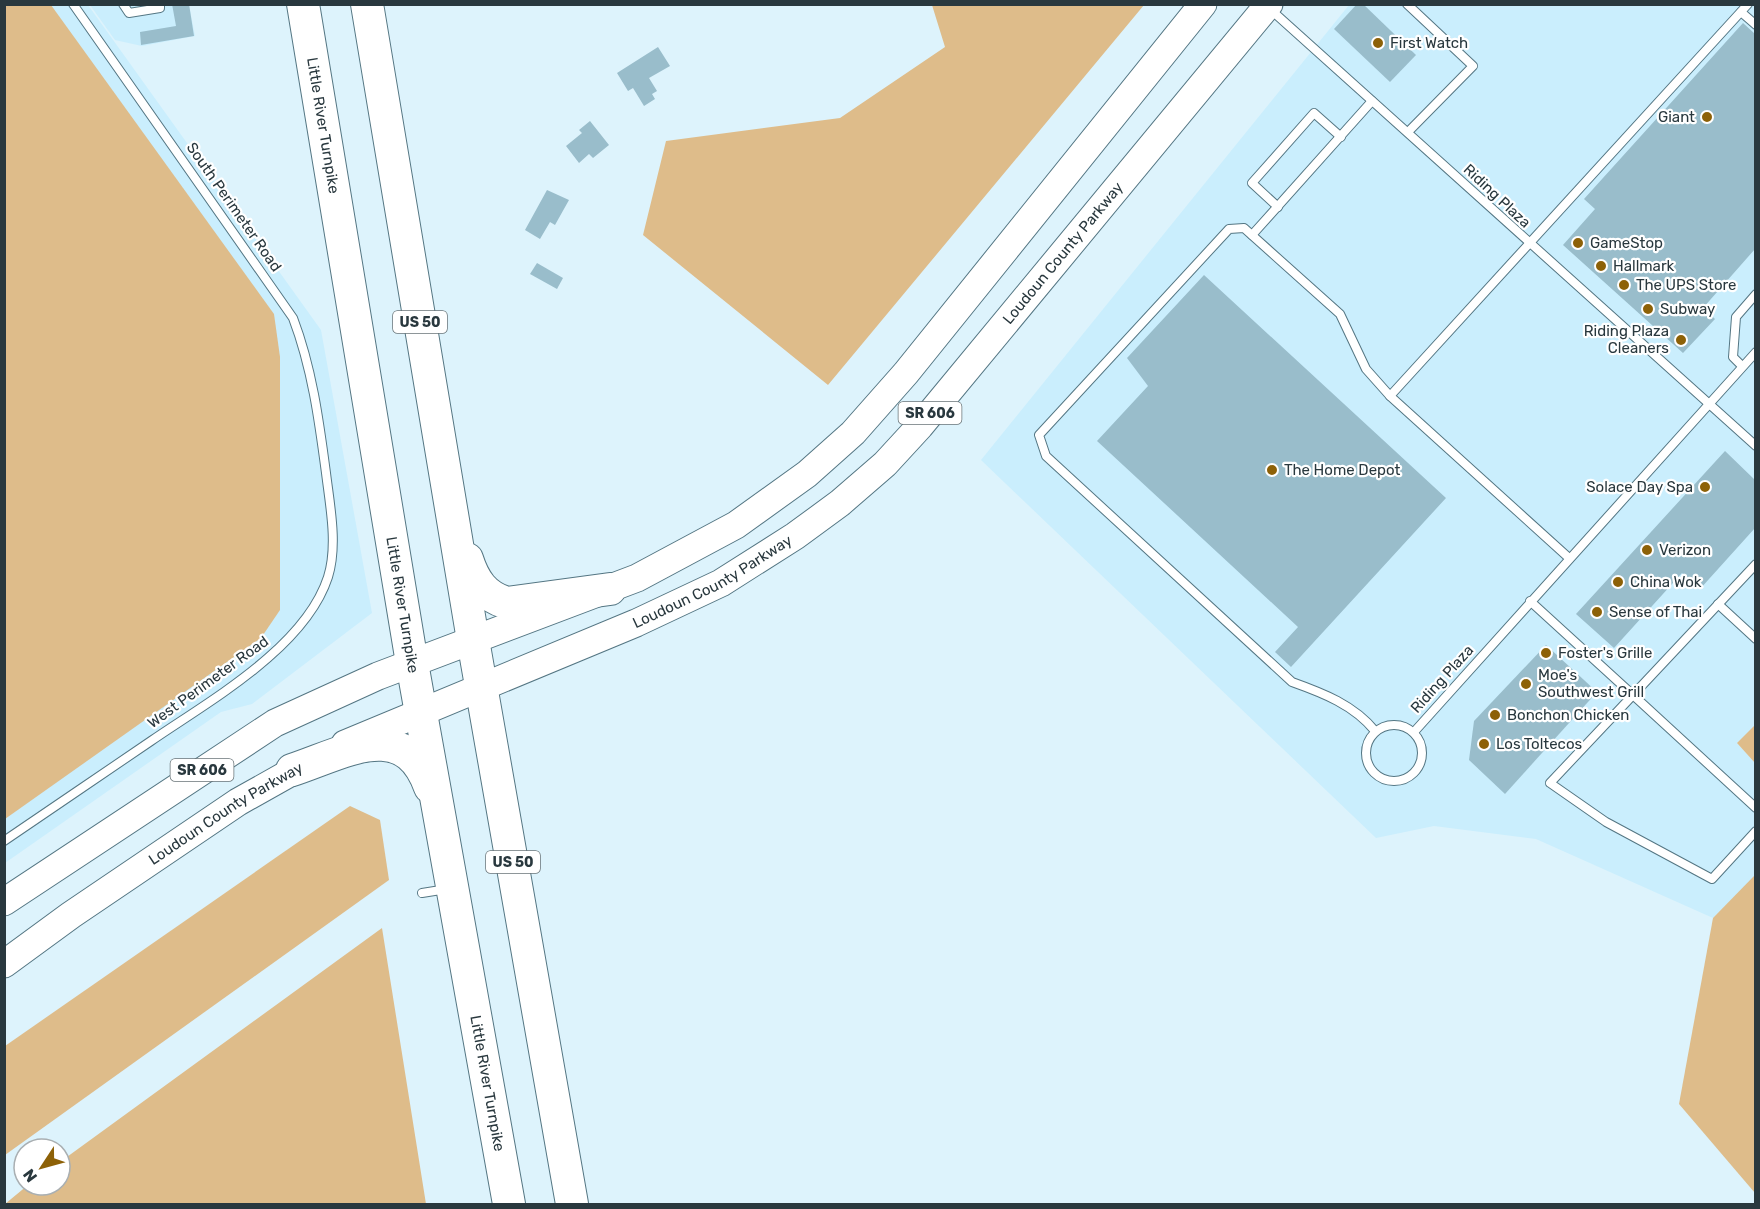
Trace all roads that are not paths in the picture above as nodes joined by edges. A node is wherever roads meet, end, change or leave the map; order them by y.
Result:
1 (73, 4) edge
2 (123, 4) edge
3 (160, 4) edge
4 (303, 4) edge
5 (367, 4) edge
6 (1203, 4) edge
7 (1407, 4) edge
8 (1748, 4) edge
9 (1268, 6) edge
10 (1741, 12) junction
11 (1755, 25) edge
12 (1372, 101) junction
13 (1408, 132) junction
14 (1341, 137) junction
15 (1278, 207) junction
16 (1252, 236) junction
17 (1530, 245) junction
18 (1755, 294) edge
19 (1755, 352) edge
20 (1742, 366) junction
21 (1390, 396) junction
22 (1709, 405) junction
23 (1755, 446) edge
24 (323, 447) joint
25 (450, 503) junction
26 (1569, 558) junction
27 (1755, 564) edge
28 (610, 589) junction
29 (1530, 601) junction
30 (1718, 604) junction
31 (1755, 639) edge
32 (473, 640) junction
33 (412, 663) junction
34 (482, 686) junction
35 (1633, 695) junction
36 (422, 711) junction
37 (1375, 731) junction
38 (1414, 732) junction
39 (292, 770) junction
40 (1755, 808) edge
41 (441, 821) junction
42 (1755, 831) edge
43 (4, 841) edge
44 (453, 889) junction
45 (422, 893) dead end
46 (4, 902) edge
47 (4, 964) edge
48 (509, 1204) edge
49 (572, 1204) edge

1 - 24 lane, South Perimeter Road
2 - 3 lane
4 - 33 highway, Little River Turnpike
5 - 25 highway, US 50
6 - 28 main road, SR 606
7 - 13 lane
8 - 10 lane
9 - 12 lane, Riding Plaza
9 - 34 main road, Loudoun County Parkway / SR 606
10 - 11 lane
10 - 17 lane
12 - 13 lane, Riding Plaza
12 - 14 lane
13 - 17 lane, Riding Plaza
14 - 15 lane
14 - 15 lane
15 - 16 lane
16 - 21 lane
16 - 37 lane
17 - 21 lane
17 - 22 lane, Riding Plaza
18 - 20 lane
19 - 20 lane, Riding Plaza
20 - 22 lane, Riding Plaza
21 - 26 lane
22 - 23 lane
22 - 26 lane, Riding Plaza
24 - 43 lane, West Perimeter Road
25 - 28 highway
25 - 32 highway, US 50
26 - 29 lane, Riding Plaza
27 - 30 lane
28 - 32 main road, SR 606
29 - 35 lane
29 - 38 lane, Riding Plaza
30 - 31 lane
30 - 35 lane
32 - 33 main road, SR 606
32 - 34 highway, US 50
33 - 36 highway, Little River Turnpike
33 - 46 main road, SR 606
34 - 36 main road, Loudoun County Parkway / SR 606
34 - 49 highway, US 50
35 - 40 lane
35 - 42 lane
36 - 39 main road, Loudoun County Parkway / SR 606
36 - 41 highway, Little River Turnpike
37 - 38 lane
37 - 38 lane
39 - 41 highway
39 - 47 main road, Loudoun County Parkway / SR 606
41 - 44 highway, Little River Turnpike
44 - 45 lane
44 - 48 highway, Little River Turnpike

